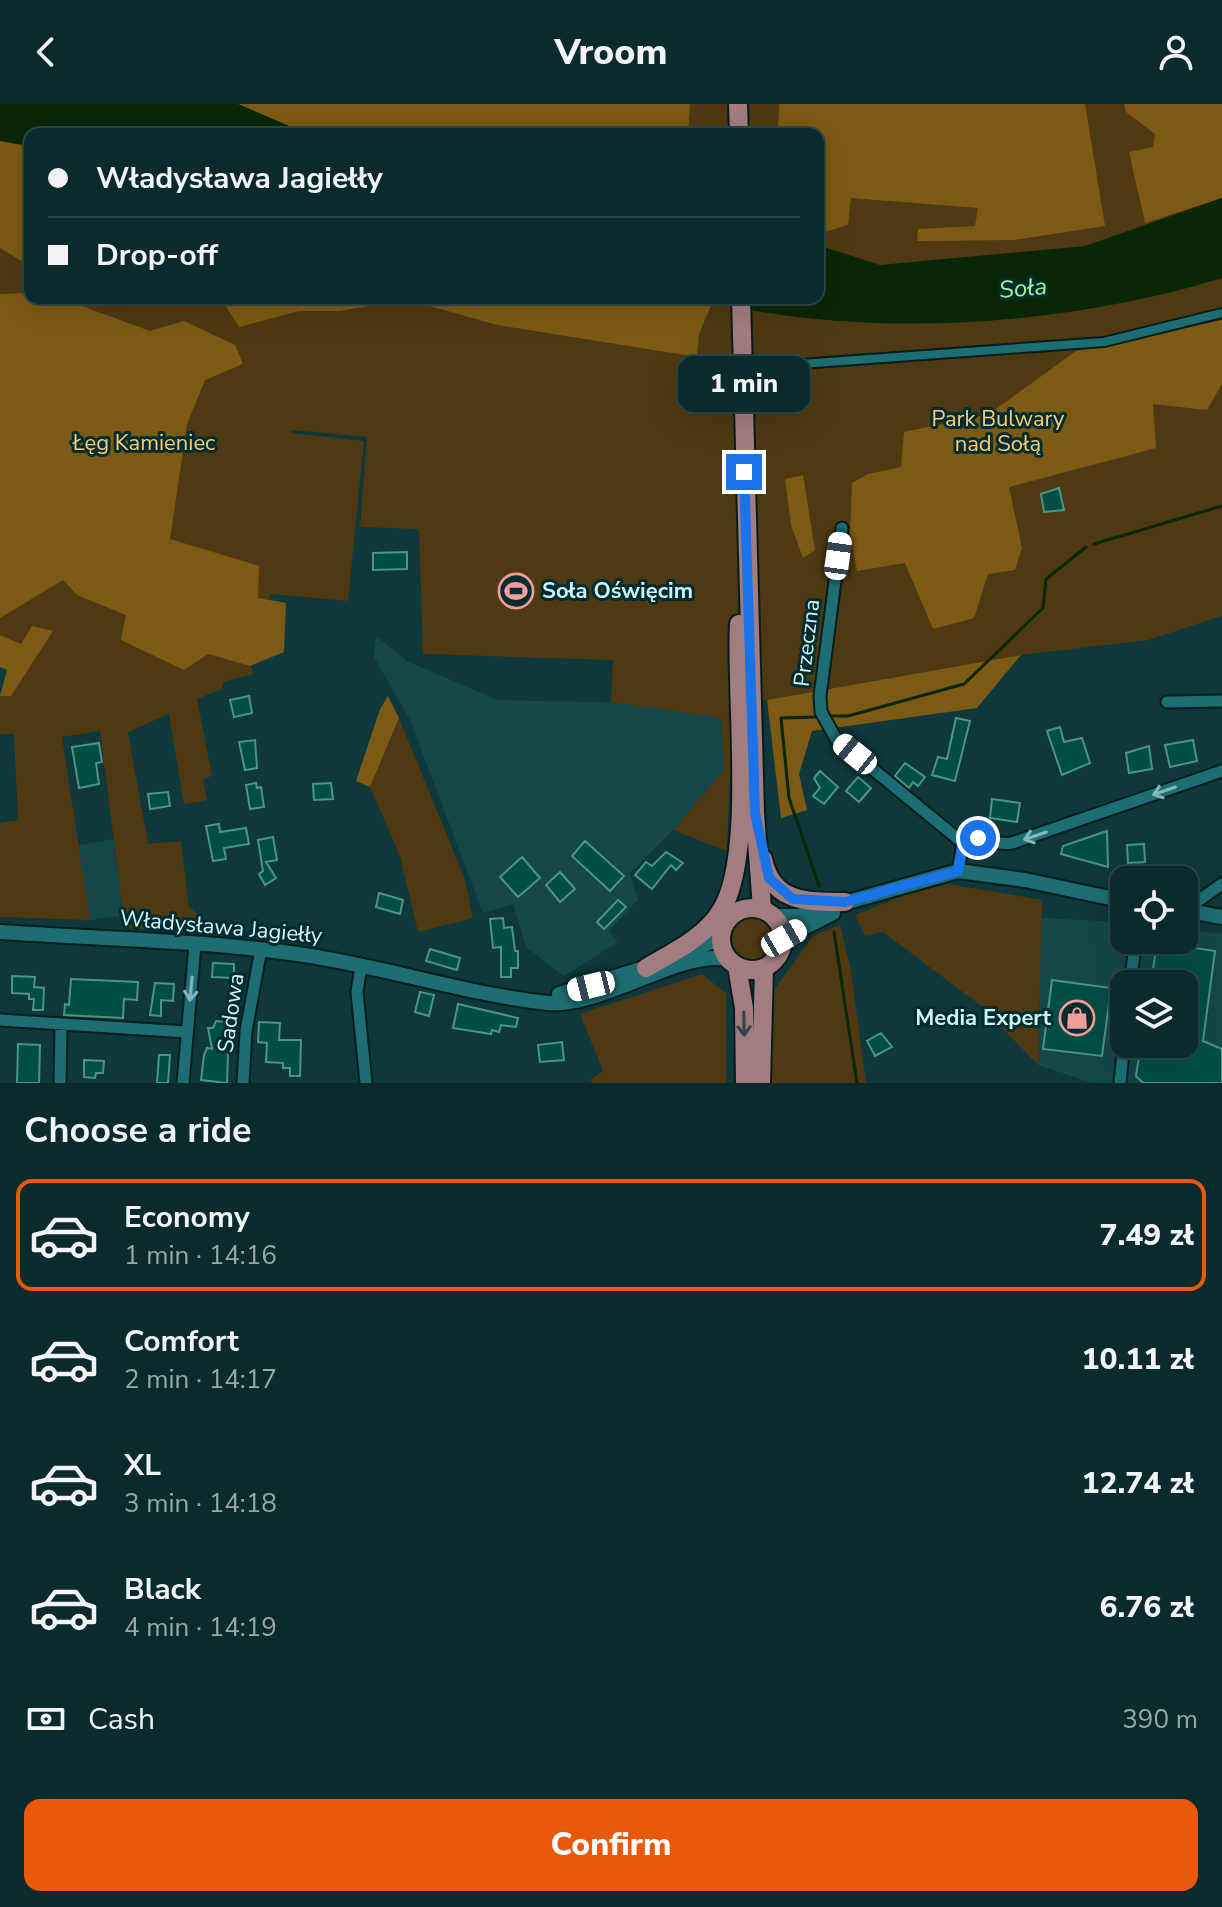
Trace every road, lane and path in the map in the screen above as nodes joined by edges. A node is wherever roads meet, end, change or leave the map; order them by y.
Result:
1 (738, 104) edge
2 (739, 128) edge
3 (741, 304) edge
4 (1222, 313) edge
5 (773, 366) dead end
6 (842, 528) dead end
7 (1222, 701) edge
8 (1167, 702) dead end
9 (1222, 771) edge
10 (747, 811) junction
11 (963, 843) junction
12 (958, 871) junction
13 (1222, 884) edge
14 (871, 896) junction
15 (1110, 898) edge
16 (1198, 900) edge
17 (845, 902) junction
18 (738, 911) junction
19 (768, 913) junction
20 (1198, 913) edge
21 (1222, 917) edge
22 (0, 932) edge
23 (721, 938) junction
24 (784, 938) junction
25 (195, 945) junction
26 (261, 949) junction
27 (733, 963) junction
28 (361, 966) junction
29 (646, 968) junction
30 (764, 968) junction
31 (531, 999) junction
32 (0, 1020) edge
33 (61, 1024) junction
34 (187, 1032) junction
35 (1122, 1058) edge
36 (60, 1083) edge
37 (183, 1083) edge
38 (243, 1083) edge
39 (366, 1083) edge
40 (745, 1083) edge
41 (761, 1083) edge
42 (1120, 1083) edge

1 - 2 main road
3 - 10 main road
4 - 5 street
6 - 11 street, Przeczna
7 - 8 street
9 -> 11 street
10 - 17 main road
10 - 18 main road
10 - 19 main road
10 - 29 main road
11 - 12 street
12 - 14 street
12 - 15 street
13 - 16 street
14 - 17 street
14 - 24 street
17 - 19 street
18 - 19 main road
18 - 23 main road
19 - 24 main road
20 - 21 street
22 - 25 street, Władysława Jagiełły
23 - 27 main road
23 - 29 street, Władysława Jagiełły
24 - 30 main road
25 - 26 street, Władysława Jagiełły
25 -> 34 street
26 - 28 street, Władysława Jagiełły
26 - 38 street, Sadowa
27 - 30 main road
27 - 31 street, Władysława Jagiełły
27 -> 40 main road
28 - 31 street, Władysława Jagiełły
28 - 39 street
29 - 31 street, Władysława Jagiełły
30 - 41 main road
32 - 33 street
33 - 34 street
33 - 36 street
34 - 37 street
35 - 42 street

